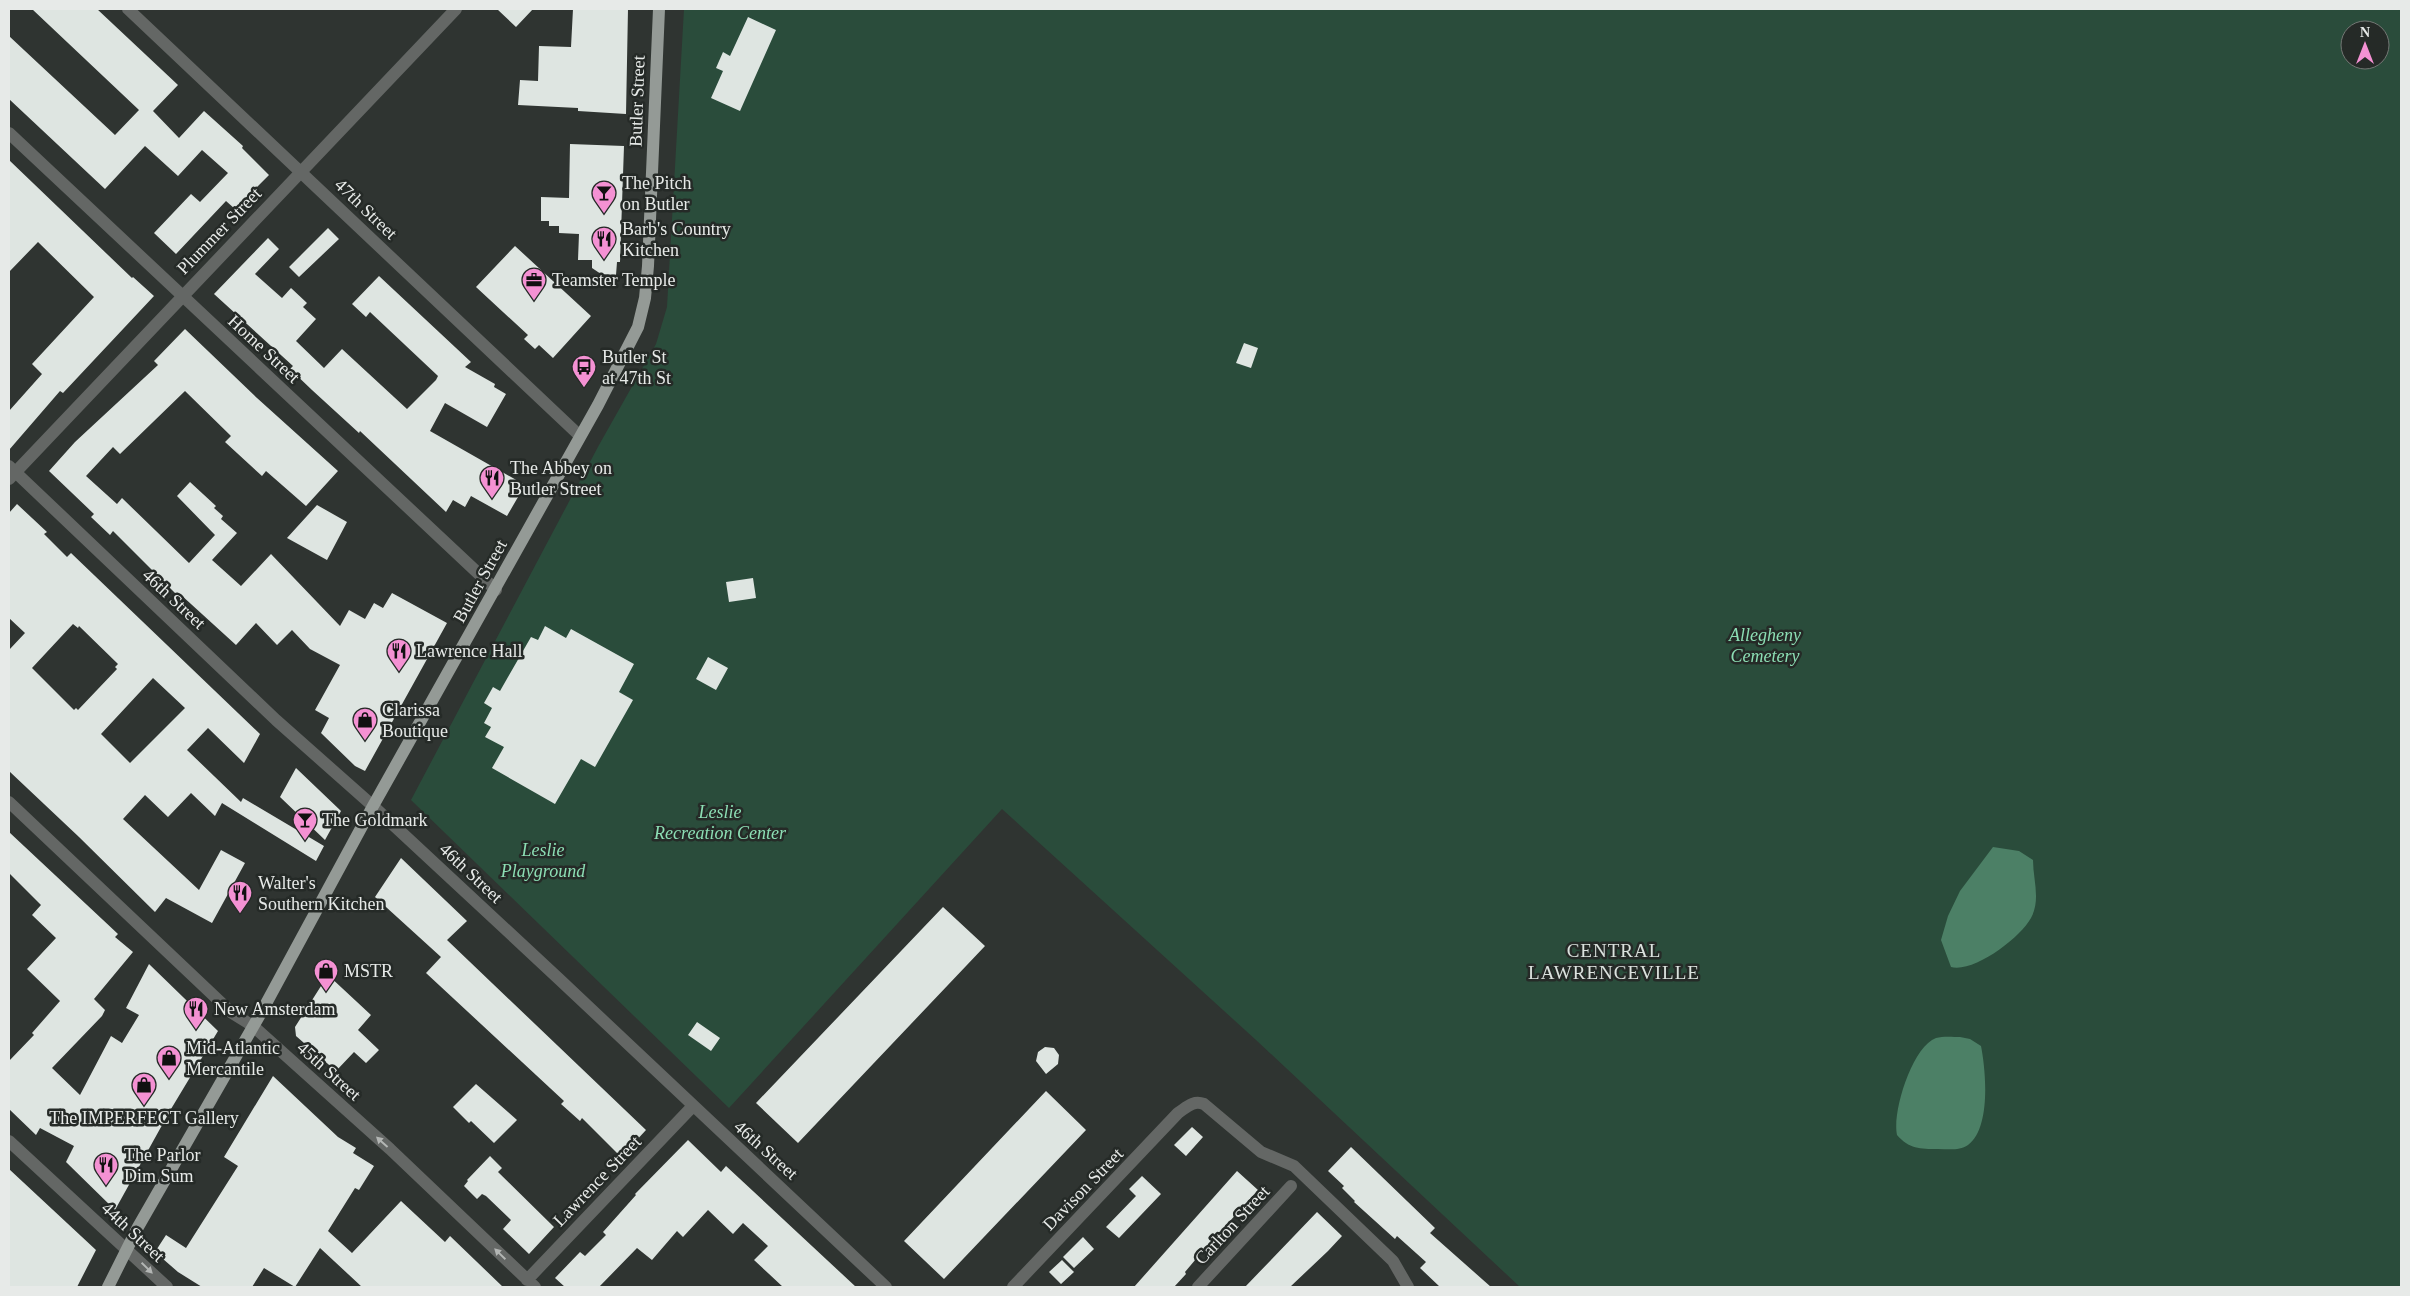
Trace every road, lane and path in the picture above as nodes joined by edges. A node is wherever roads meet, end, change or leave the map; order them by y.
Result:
1 (128, 9) edge
2 (456, 9) edge
3 (659, 9) edge
4 (9, 132) edge
5 (301, 171) junction
6 (182, 296) junction
7 (580, 436) junction
8 (11, 472) edge
9 (496, 590) junction
10 (9, 802) edge
11 (373, 806) junction
12 (253, 1026) junction
13 (692, 1107) junction
14 (9, 1141) edge
15 (1291, 1186) dead end
16 (127, 1249) junction
17 (531, 1284) edge
18 (108, 1287) edge
19 (167, 1287) edge
20 (886, 1287) edge
21 (1013, 1287) edge
22 (1198, 1287) edge
23 (1408, 1287) edge

1 - 5 street, 47th Street
2 - 5 street, Plummer Street
3 - 7 main road, Butler Street
4 - 6 street, Home Street
5 - 6 street, Plummer Street
5 - 7 street, 47th Street
6 - 8 street, Plummer Street
6 - 9 street, Home Street
7 - 9 main road, Butler Street
8 - 11 street, 46th Street
9 - 11 main road, Butler Street
10 - 12 street, 45th Street
11 - 12 main road, Butler Street
11 - 13 street, 46th Street
12 - 16 main road, Butler Street
17 -> 12 street, 45th Street
13 - 17 street, Lawrence Street
13 - 20 street, 46th Street
14 - 16 street, 44th Street
15 - 22 street, Carlton Street
16 - 18 main road, Butler Street
16 -> 19 street, 44th Street
21 - 23 street, Davison Street

